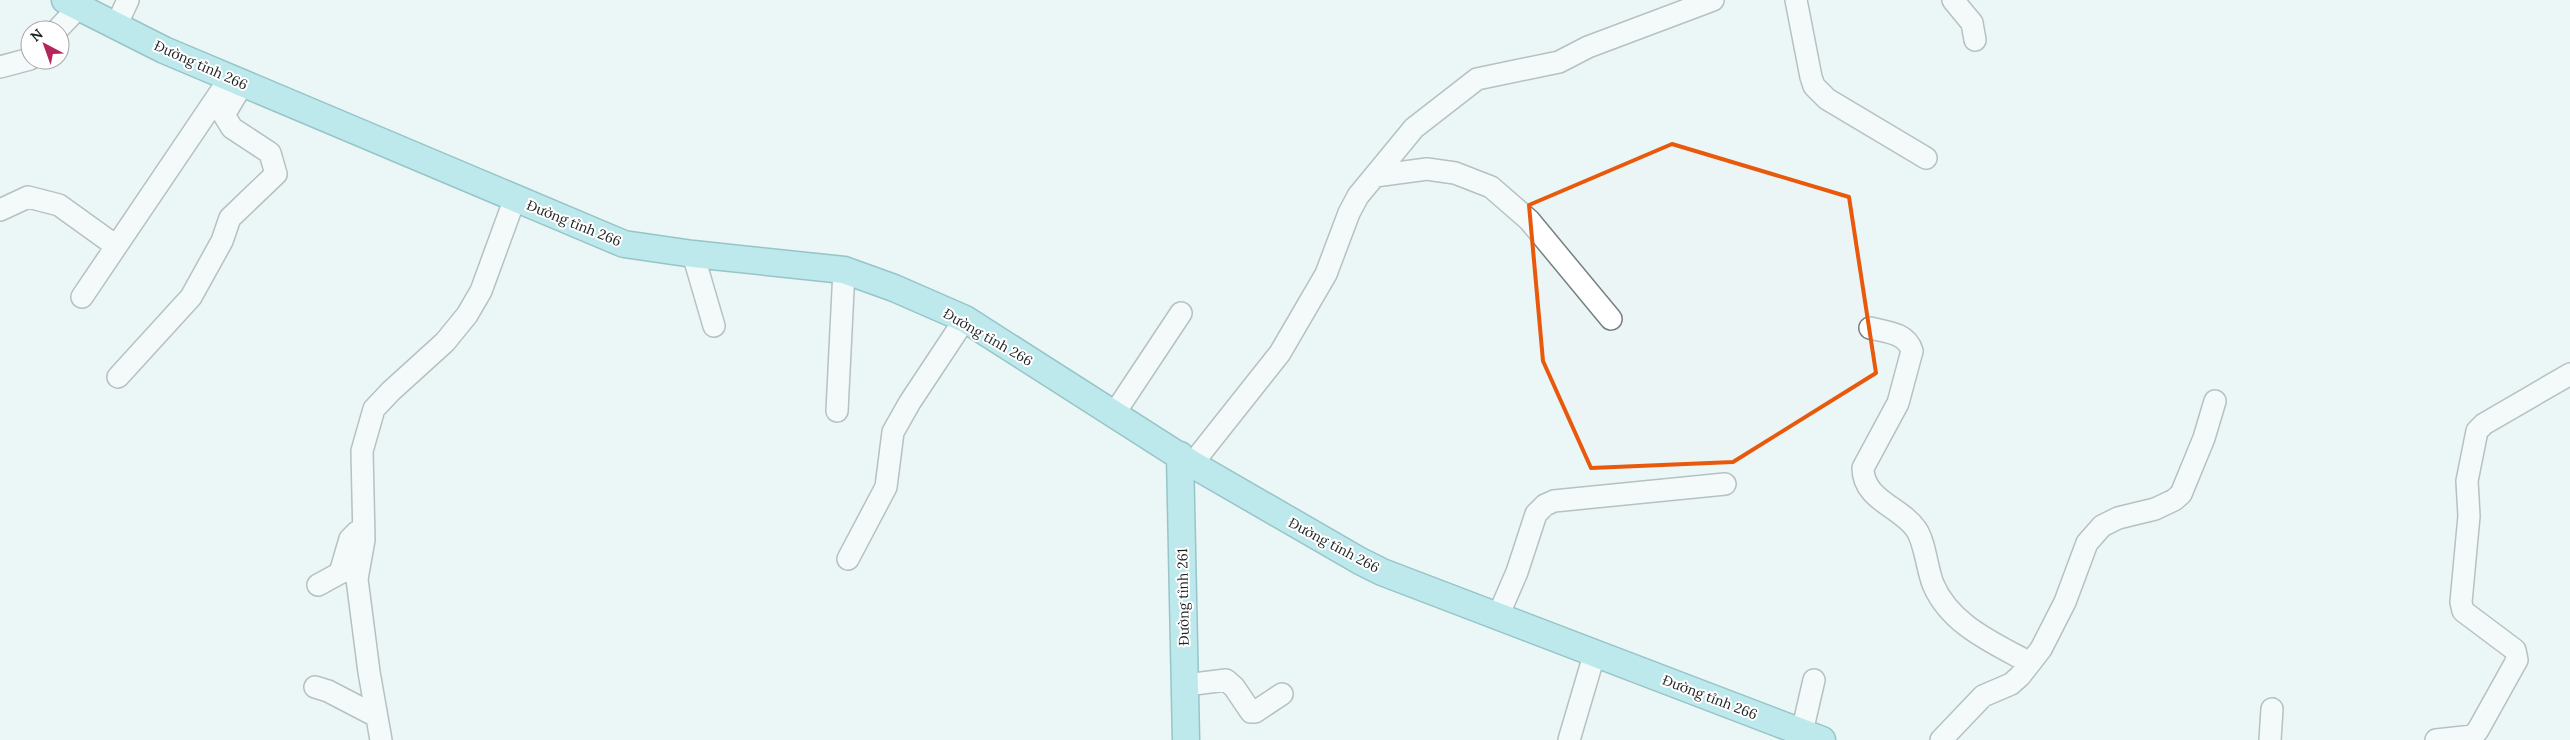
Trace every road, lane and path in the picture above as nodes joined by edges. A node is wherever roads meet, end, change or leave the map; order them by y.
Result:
1 (128, 0) edge
2 (1713, 0) edge
3 (1796, 0) edge
4 (1953, 0) edge
5 (72, 3) edge
6 (63, 20) edge
7 (116, 26) junction
8 (1975, 40) dead end
9 (20, 62) edge
10 (0, 67) edge
11 (236, 81) junction
12 (1926, 158) dead end
13 (1375, 176) junction
14 (515, 198) junction
15 (0, 210) edge
16 (116, 246) junction
17 (693, 254) junction
18 (844, 270) junction
19 (82, 296) dead end
20 (1182, 313) dead end
21 (1611, 319) dead end
22 (964, 320) junction
23 (714, 326) dead end
24 (1870, 328) dead end
25 (2570, 374) edge
26 (118, 377) dead end
27 (2214, 401) dead end
28 (837, 411) dead end
29 (1114, 414) junction
30 (1186, 459) junction
31 (1725, 484) dead end
32 (364, 524) junction
33 (848, 559) dead end
34 (318, 585) dead end
35 (1498, 616) junction
36 (1595, 652) junction
37 (2030, 663) junction
38 (1814, 680) dead end
39 (1186, 685) junction
40 (315, 687) dead end
41 (1282, 694) dead end
42 (2272, 709) dead end
43 (376, 716) junction
44 (1812, 736) edge
45 (380, 740) edge
46 (1186, 740) edge
47 (1569, 740) edge
48 (1941, 740) edge
49 (2270, 740) edge
50 (2436, 740) edge

1 - 7 street
2 - 13 street
3 - 12 street
4 - 8 street
5 - 6 street
5 - 7 main road, Đường tỉnh 266
7 - 11 main road, Đường tỉnh 266
9 - 10 street
11 - 14 main road, Đường tỉnh 266
11 - 16 street
11 - 26 street
13 - 21 street
13 - 30 street
14 - 17 main road, Đường tỉnh 266
14 - 32 street
15 - 16 street
16 - 19 street
17 - 18 main road, Đường tỉnh 266
17 - 23 street
18 - 22 main road, Đường tỉnh 266
18 - 28 street
20 - 29 street
22 - 29 main road, Đường tỉnh 266
22 - 33 street
24 - 37 street
25 - 50 street
27 - 37 street
29 - 30 main road, Đường tỉnh 266
30 - 35 main road, Đường tỉnh 266
30 - 39 main road, Đường tỉnh 261
31 - 35 street
32 - 34 street
32 - 43 street
35 - 36 main road, Đường tỉnh 266
36 - 44 main road, Đường tỉnh 266
36 - 47 street
37 - 48 street
38 - 44 street
39 - 41 street
39 - 46 main road, Đường tỉnh 261
40 - 43 street
42 - 49 street
43 - 45 street

